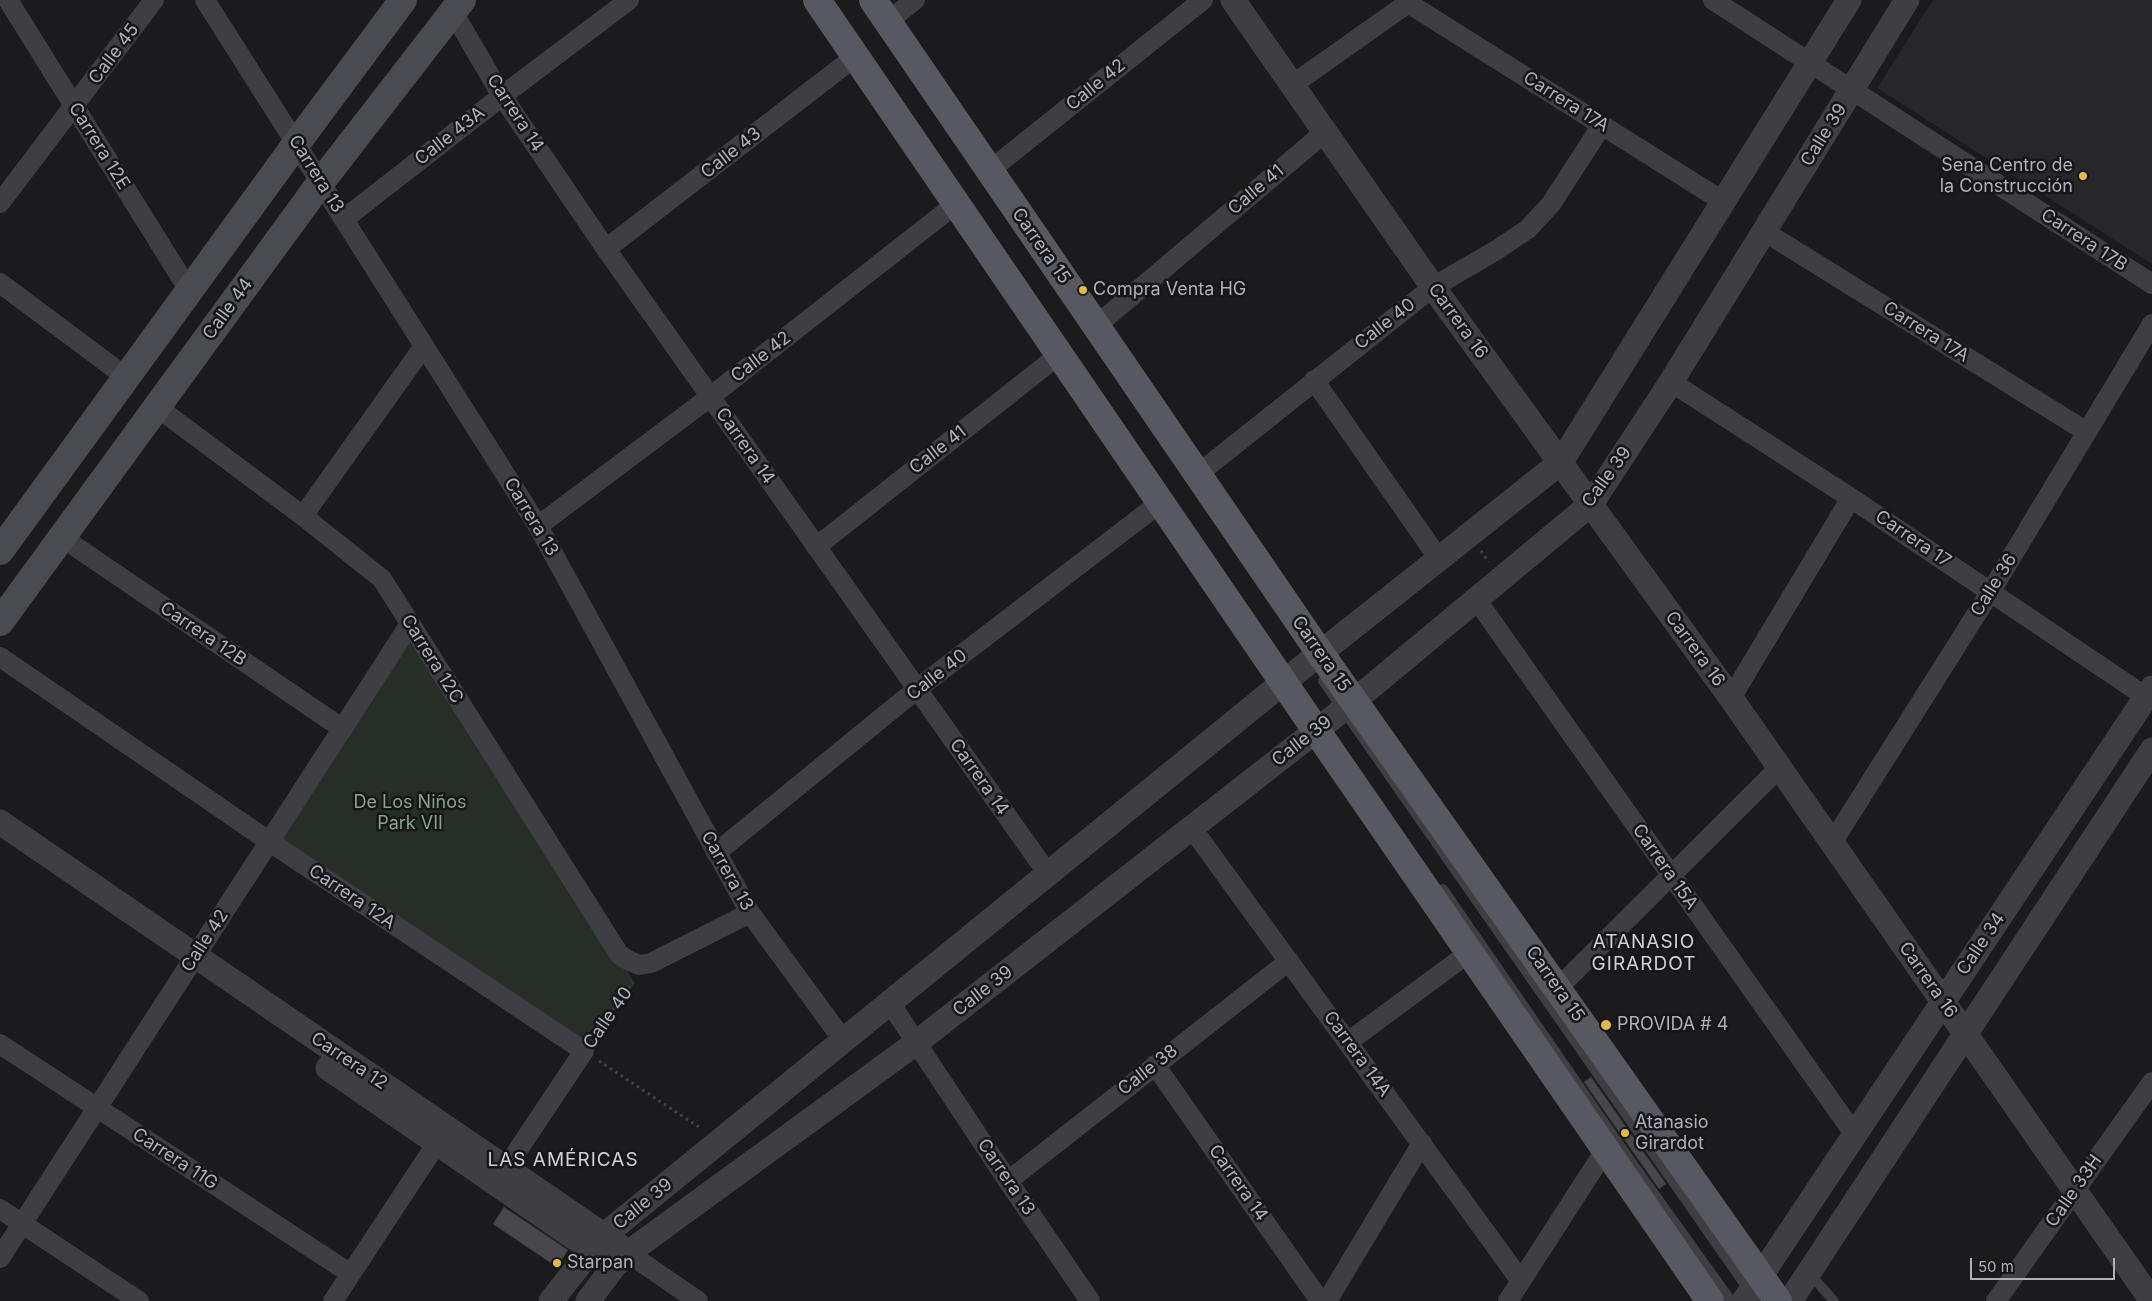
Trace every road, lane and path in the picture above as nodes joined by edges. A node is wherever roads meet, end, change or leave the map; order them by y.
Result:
1 (8, 0) edge
2 (154, 0) edge
3 (205, 0) edge
4 (404, 0) edge
5 (629, 0) edge
6 (818, 0) edge
7 (862, 0) edge
8 (915, 0) edge
9 (1203, 0) edge
10 (1233, 0) edge
11 (1713, 0) edge
12 (1849, 0) edge
13 (1907, 0) edge
14 (1409, 2) edge
15 (458, 6) edge
16 (880, 11) edge
17 (856, 56) junction
18 (1810, 62) junction
19 (1292, 85) junction
20 (1852, 90) junction
21 (502, 96) junction
22 (74, 106) junction
23 (1602, 125) junction
24 (1325, 132) junction
25 (296, 144) junction
26 (989, 171) junction
27 (321, 182) junction
28 (1724, 202) junction
29 (957, 203) junction
30 (0, 204) edge
31 (344, 219) junction
32 (1765, 232) junction
33 (1024, 239) dead end
34 (606, 249) junction
35 (0, 283) edge
36 (2152, 284) edge
37 (1433, 287) junction
38 (190, 292) junction
39 (2152, 324) edge
40 (1096, 326) junction
41 (424, 346) junction
42 (1060, 354) junction
43 (126, 377) junction
44 (1314, 380) junction
45 (1672, 382) junction
46 (710, 397) junction
47 (157, 407) junction
48 (2088, 432) junction
49 (1561, 462) junction
50 (1198, 474) junction
51 (1851, 498) junction
52 (1161, 502) junction
53 (1591, 504) junction
54 (303, 516) junction
55 (538, 526) junction
56 (63, 538) junction
57 (816, 546) junction
58 (1480, 550) dead end
59 (0, 551) edge
60 (1439, 559) junction
61 (1490, 564) dead end
62 (1991, 591) junction
63 (1476, 598) junction
64 (0, 622) edge
65 (410, 624) junction
66 (0, 657) edge
67 (1299, 667) junction
68 (917, 689) junction
69 (2150, 695) edge
70 (1730, 698) junction
71 (1332, 718) junction
72 (343, 729) junction
73 (2152, 750) edge
74 (1779, 768) junction
75 (0, 822) edge
76 (1191, 827) junction
77 (270, 842) junction
78 (0, 843) edge
79 (1832, 843) junction
80 (716, 854) junction
81 (1048, 874) junction
82 (1671, 875) junction
83 (1436, 880) dead end
84 (750, 913) junction
85 (1470, 952) junction
86 (1289, 961) junction
87 (190, 964) junction
88 (645, 965) junction
89 (1558, 988) junction
90 (1943, 1001) junction
91 (890, 1003) junction
92 (1965, 1033) junction
93 (843, 1040) junction
94 (916, 1042) junction
95 (1348, 1042) junction
96 (0, 1044) edge
97 (584, 1051) junction
98 (1155, 1065) junction
99 (2152, 1082) edge
100 (97, 1108) junction
101 (707, 1132) dead end
102 (1855, 1135) junction
103 (437, 1143) junction
104 (1422, 1143) junction
105 (1606, 1149) junction
106 (506, 1168) junction
107 (1008, 1181) junction
108 (2075, 1191) junction
109 (0, 1209) edge
110 (22, 1224) junction
111 (598, 1242) junction
112 (0, 1258) edge
113 (622, 1259) junction
114 (1809, 1273) junction
115 (351, 1274) junction
116 (1521, 1281) junction
117 (1749, 1294) edge
118 (139, 1301) edge
119 (333, 1301) edge
120 (551, 1301) edge
121 (588, 1301) edge
122 (698, 1301) edge
123 (1090, 1301) edge
124 (1320, 1301) edge
125 (1327, 1301) edge
126 (1508, 1301) edge
127 (1710, 1301) edge
128 (1778, 1301) edge
129 (1790, 1301) edge
130 (1834, 1301) edge
131 (1996, 1301) edge
132 (2152, 1301) edge

1 - 22 street, Carrera 12E
2 - 22 street, Calle 45
3 - 25 street, Carrera 13
4 - 25 main road
5 - 21 street, Calle 43A
6 - 17 main road, Carrera 15
7 - 33 lane
8 - 16 street
9 - 26 street, Calle 42
10 - 19 street, Carrera 16
11 - 18 street, Carrera 17B
12 - 18 street, Calle 39
13 - 20 street, Calle 39
14 - 19 street
14 - 23 street, Carrera 17A
15 - 21 street, Carrera 14
15 - 27 main road, Calle 44
16 - 26 main road, Carrera 15
17 - 29 main road, Carrera 15
17 - 34 street, Calle 43
18 - 20 street, Carrera 17B
18 - 28 street, Calle 39
19 - 24 street, Carrera 16
20 - 32 street, Calle 39
20 - 36 street, Carrera 17B
21 - 31 street, Calle 43A
21 - 34 street, Carrera 14
22 - 30 street, Calle 45
22 - 38 street, Carrera 12E
23 - 28 street, Carrera 17A
23 - 37 street, Calle 40
24 - 37 street, Carrera 16
24 - 40 street, Calle 41
25 - 27 street, Carrera 13
25 - 38 main road
26 - 40 main road, Carrera 15
27 - 31 street, Carrera 13
27 - 47 main road, Calle 44
28 - 49 street, Calle 39
29 - 42 main road, Carrera 15
29 - 46 street, Calle 42
31 - 41 street, Carrera 13
32 - 45 street, Calle 39
32 - 48 street, Carrera 17A
34 - 46 street, Carrera 14
35 - 43 street
37 - 44 street, Calle 40
37 - 49 street, Carrera 16
38 - 43 main road
39 - 48 street, Calle 36
40 - 50 main road, Carrera 15
41 - 54 street
41 - 55 street, Carrera 13
42 - 52 main road, Carrera 15
42 - 57 street, Calle 41
43 - 59 main road
44 - 50 street, Calle 40
44 - 60 street
45 - 51 street, Carrera 17
45 - 53 street, Calle 39
46 - 55 street, Calle 42
46 - 57 street, Carrera 14
47 - 54 street, Carrera 12C
47 - 56 main road, Calle 44
48 - 62 street, Calle 36
49 - 53 street, Carrera 16
49 - 60 street, Calle 39
50 - 67 main road, Carrera 15
51 - 62 street, Carrera 17
51 - 70 street
52 - 67 main road, Carrera 15
52 - 68 street, Calle 40
53 - 63 street, Calle 39
53 - 70 street, Carrera 16
54 - 65 street, Carrera 12C
55 - 80 street, Carrera 13
56 - 64 main road, Calle 44
56 - 72 street, Carrera 12B
57 - 68 street, Carrera 14
58 - 61 path
60 - 67 street, Calle 39
62 - 69 street, Carrera 17
62 - 79 street, Calle 36
63 - 71 street, Calle 39
63 - 82 street, Carrera 15A
65 - 72 street, Calle 42
65 - 88 street, Carrera 12C
66 - 77 street, Carrera 12A
67 - 71 main road, Carrera 15
67 - 71 main road, Carrera 15
67 - 81 street, Calle 39
68 - 80 street, Calle 40
68 - 81 street, Carrera 14
69 - 90 street, Calle 34
70 - 74 street, Carrera 16
71 - 76 street, Calle 39
71 - 85 main road, Carrera 15
71 - 89 main road, Carrera 15
71 - 117 lane
72 - 77 street, Calle 42
73 - 92 street, Calle 34
74 - 79 street, Carrera 16
74 - 82 street
75 - 87 street, Carrera 12
76 - 86 street, Carrera 14A
76 - 94 street, Calle 39
77 - 87 street, Calle 42
77 - 97 street, Carrera 12A
78 - 87 street, Carrera 12
79 - 90 street, Carrera 16
80 - 84 street, Carrera 13
81 - 91 street, Calle 39
82 - 89 street
82 - 102 street, Carrera 15A
83 - 117 lane
84 - 88 street
84 - 93 street, Carrera 13
85 - 95 street
85 - 105 main road, Carrera 15
86 - 95 street, Carrera 14A
86 - 98 street, Calle 38
87 - 100 street, Calle 42
87 - 103 street, Carrera 12
87 - 106 street, Carrera 12
88 - 97 path, Calle 40
89 - 117 main road, Carrera 15
90 - 92 street, Carrera 16
90 - 102 street, Calle 34
91 - 93 street, Calle 39
91 - 94 street, Carrera 13
92 - 108 street, Carrera 16
92 - 114 street, Calle 34
93 - 111 street, Calle 39
94 - 107 street, Carrera 13
94 - 113 street, Calle 39
95 - 104 street, Carrera 14A
96 - 100 street, Carrera 11G
97 - 101 path
97 - 106 street, Calle 40
98 - 107 street, Calle 38
98 - 124 street, Carrera 14
99 - 108 street, Calle 33H
100 - 110 street, Calle 42
100 - 115 street, Carrera 11G
102 - 117 street, Calle 34
103 - 111 street, Carrera 12
103 - 115 street
104 - 116 street, Carrera 14A
104 - 125 street
105 - 116 street
105 - 127 main road, Carrera 15
106 - 111 street, Carrera 12
107 - 123 street, Carrera 13
108 - 131 street, Calle 33H
108 - 132 street, Carrera 16
109 - 110 street
110 - 112 street, Calle 42
110 - 118 street
111 - 113 street, Carrera 12
111 - 120 street, Calle 39
113 - 121 street, Calle 39
113 - 122 street, Carrera 12
114 - 129 street, Calle 34
114 - 130 lane
115 - 119 street
116 - 126 street
117 - 128 main road, Carrera 15

